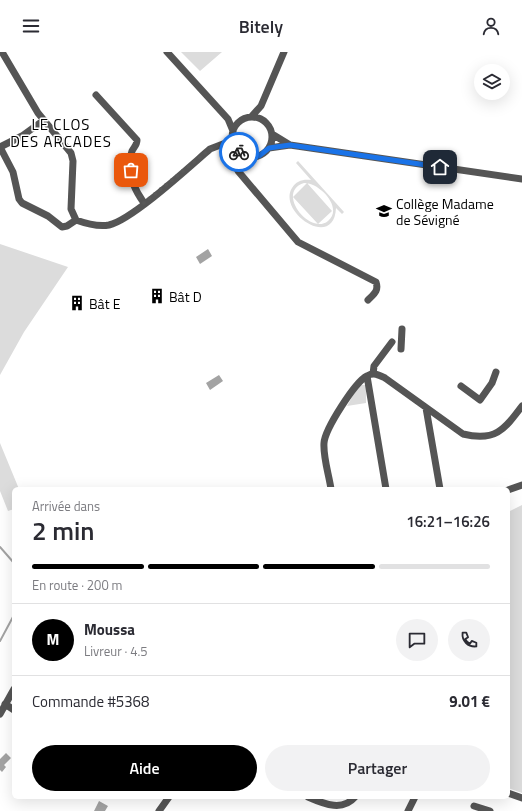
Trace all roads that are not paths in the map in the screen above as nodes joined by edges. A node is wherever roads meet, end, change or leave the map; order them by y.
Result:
1 (2, 52) edge
2 (167, 52) edge
3 (284, 52) edge
4 (96, 95) dead end
5 (261, 106) junction
6 (251, 117) junction
7 (228, 119) junction
8 (44, 120) junction
9 (262, 120) junction
10 (240, 121) junction
11 (233, 133) junction
12 (272, 134) junction
13 (223, 144) junction
14 (290, 145) junction
15 (0, 147) edge
16 (236, 148) junction
17 (269, 148) junction
18 (246, 156) junction
19 (237, 160) junction
20 (522, 179) edge
21 (144, 203) junction
22 (76, 220) junction
23 (368, 300) dead end
24 (402, 329) dead end
25 (392, 342) dead end
26 (401, 349) dead end
27 (496, 372) dead end
28 (370, 375) junction
29 (461, 386) dead end
30 (522, 406) edge
31 (426, 408) junction
32 (522, 485) edge
33 (331, 487) edge
34 (386, 487) edge
35 (440, 487) edge
36 (510, 489) edge
37 (12, 693) edge
38 (5, 704) junction
39 (12, 709) edge
40 (0, 714) edge
41 (510, 794) edge
42 (522, 798) edge
43 (168, 799) edge
44 (312, 799) edge
45 (353, 799) edge
46 (414, 799) edge
47 (474, 806) dead end
48 (159, 811) edge
49 (408, 811) edge
50 (490, 811) edge

1 - 8 street
2 - 7 street
3 - 5 street
4 - 21 street
5 - 6 street
5 - 9 street
6 - 9 street
6 - 10 street
7 - 10 street
7 - 11 street
8 - 15 street
8 - 22 street
9 - 12 street
10 - 11 street
11 - 13 street
11 - 16 street
12 - 14 street
12 - 17 street
13 - 16 street
13 - 21 street
14 - 17 street
14 - 20 street
15 - 22 street
16 - 18 street
16 - 19 street
17 - 18 street
18 - 19 street
19 - 23 street
21 - 22 street
24 - 26 street
25 - 28 street
27 - 29 street
28 - 31 street
28 - 33 street
28 - 34 street
30 - 31 street
31 - 35 street
32 - 36 street
37 - 38 street
38 - 39 street
38 - 40 street
41 - 42 street
43 - 48 street
44 - 45 street
46 - 49 street
47 - 50 street

